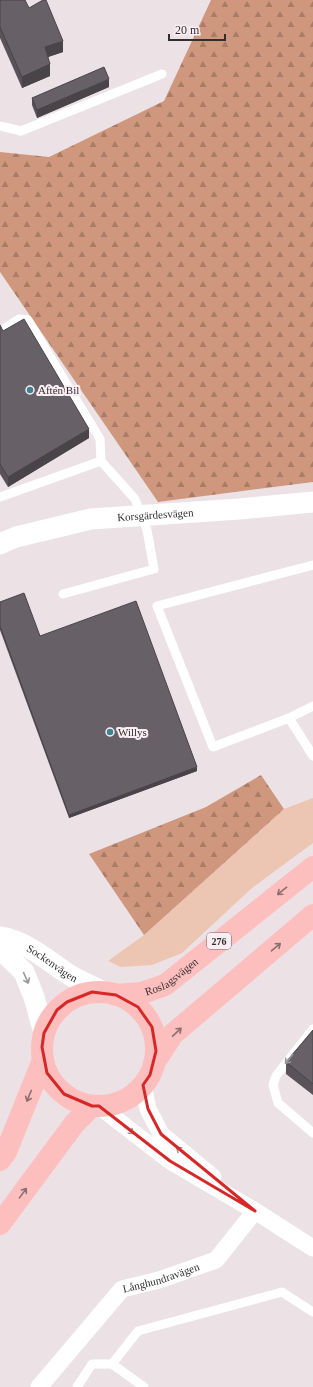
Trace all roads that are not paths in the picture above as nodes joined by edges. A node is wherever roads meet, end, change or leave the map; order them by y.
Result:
1 (162, 74) dead end
2 (0, 126) edge
3 (5, 328) edge
4 (101, 461) junction
5 (0, 497) edge
6 (313, 502) edge
7 (142, 515) junction
8 (0, 544) edge
9 (313, 565) edge
10 (63, 594) dead end
11 (313, 706) edge
12 (289, 718) junction
13 (313, 756) edge
14 (313, 867) edge
15 (313, 915) edge
16 (0, 937) edge
17 (0, 949) edge
18 (110, 993) junction
19 (313, 1029) edge
20 (44, 1033) junction
21 (44, 1060) junction
22 (154, 1063) junction
23 (143, 1085) junction
24 (95, 1106) junction
25 (313, 1133) edge
26 (0, 1160) edge
27 (255, 1211) junction
28 (0, 1224) edge
29 (313, 1248) edge
30 (313, 1312) edge
31 (112, 1364) junction
32 (39, 1387) edge
33 (77, 1387) edge
34 (144, 1387) edge

1 - 2 lane
3 - 4 lane
4 - 5 lane
4 - 7 lane
6 - 7 street, Korsgärdesvägen
7 - 8 street, Korsgärdesvägen
7 - 10 lane
9 - 12 lane
11 - 12 lane
12 - 13 lane
14 -> 18 main road, Roslagsvägen / 276
22 -> 15 main road
16 - 18 street, Sockenvägen
17 -> 20 street, Sockenvägen
18 - 20 main road
18 - 22 main road
19 -> 25 lane
20 - 21 main road
21 - 24 main road
21 -> 26 main road
22 - 23 main road
23 - 24 main road
27 -> 23 street
24 -> 27 street
28 -> 24 main road
27 - 29 street
27 - 32 street, Långhundravägen
30 - 31 lane
31 - 33 lane
31 - 34 lane

